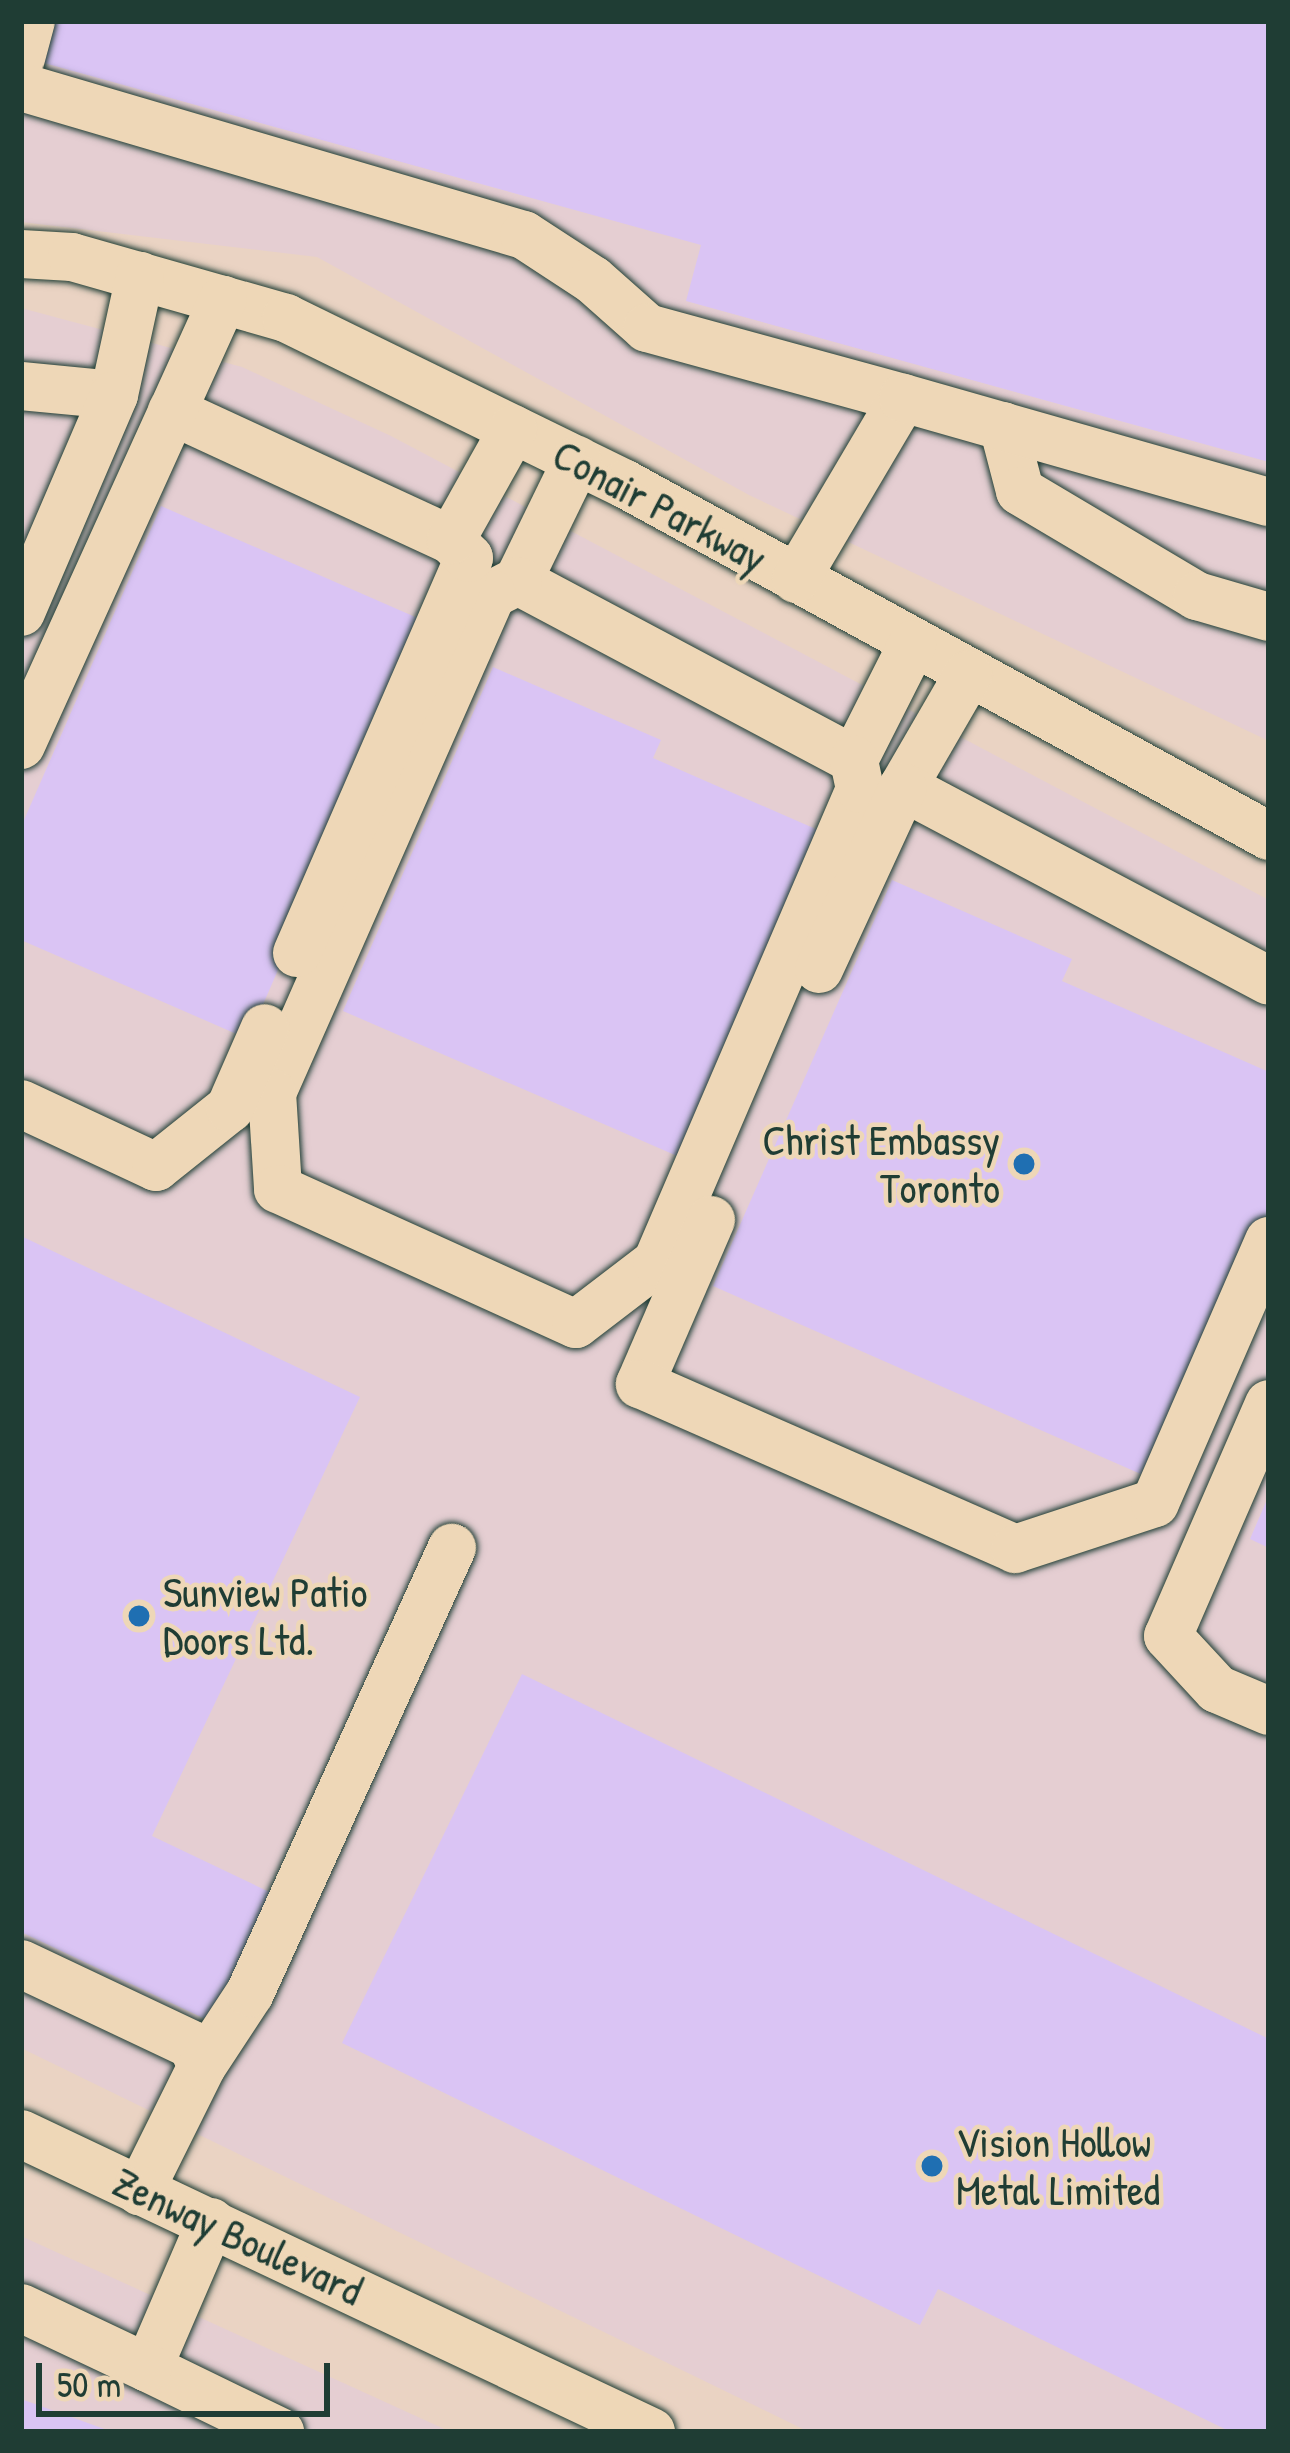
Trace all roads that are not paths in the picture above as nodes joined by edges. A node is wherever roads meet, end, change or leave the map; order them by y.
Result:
1 (31, 21) edge
2 (21, 58) edge
3 (21, 87) edge
4 (21, 254) edge
5 (140, 276) junction
6 (223, 300) junction
7 (21, 386) edge
8 (114, 395) junction
9 (903, 398) junction
10 (172, 411) junction
11 (1003, 426) junction
12 (513, 429) junction
13 (577, 460) junction
14 (1269, 502) edge
15 (451, 540) junction
16 (796, 579) junction
17 (518, 581) junction
18 (21, 612) edge
19 (1269, 616) edge
20 (912, 645) junction
21 (968, 675) junction
22 (21, 745) edge
23 (854, 760) junction
24 (903, 787) junction
25 (1269, 836) edge
26 (1269, 981) edge
27 (21, 1104) edge
28 (1269, 1241) edge
29 (1269, 1404) edge
30 (452, 1548) dead end
31 (1269, 1711) edge
32 (21, 1964) edge
33 (202, 2066) junction
34 (21, 2134) edge
35 (140, 2191) junction
36 (211, 2222) junction
37 (21, 2308) edge
38 (148, 2368) junction
39 (280, 2432) edge
40 (651, 2432) edge

1 - 2 street
3 - 9 street
4 - 5 street, Conair Parkway
5 - 6 street, Conair Parkway
5 - 8 street
6 - 10 street
6 - 12 street, Conair Parkway
7 - 8 street
8 - 18 street
9 - 11 street
9 - 16 street
10 - 15 street
10 - 22 street
11 - 14 street
11 - 19 street
12 - 13 street, Conair Parkway
12 - 15 street
13 - 16 street, Conair Parkway
13 - 17 street
15 - 27 street
16 - 20 street, Conair Parkway
17 - 23 street
17 - 23 street
20 - 21 street, Conair Parkway
20 - 23 street
21 - 24 street
21 - 25 street, Conair Parkway
24 - 26 street
24 - 28 street
29 - 31 street
30 - 33 street
32 - 33 street
33 - 35 street
34 - 35 street, Zenway Boulevard
35 - 36 street, Zenway Boulevard
36 - 38 street
36 - 40 street, Zenway Boulevard
37 - 38 street
38 - 39 street

